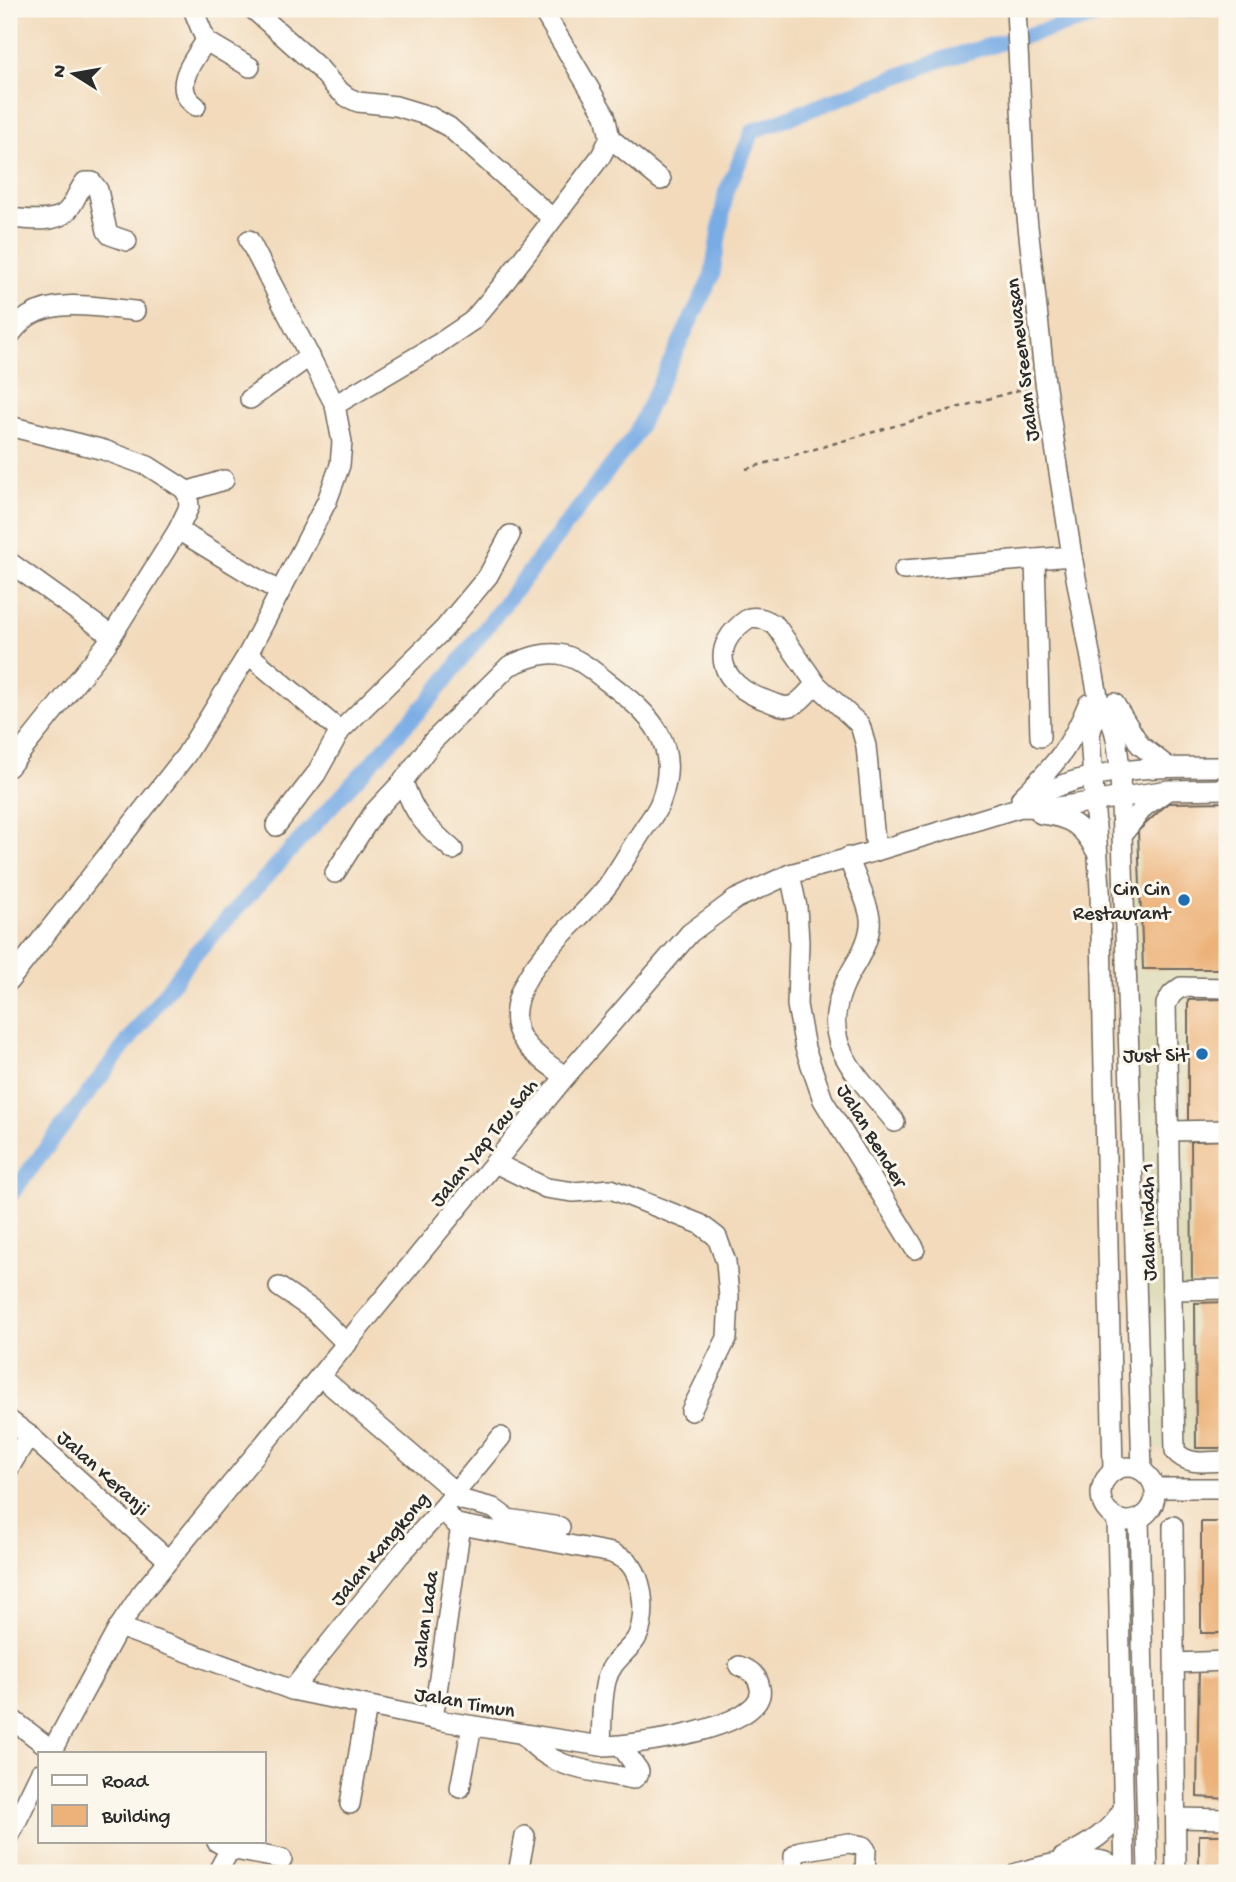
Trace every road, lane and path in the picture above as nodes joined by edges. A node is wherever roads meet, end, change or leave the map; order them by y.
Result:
1 (193, 9) edge
2 (253, 9) edge
3 (542, 9) edge
4 (1016, 14) edge
5 (206, 41) junction
6 (250, 67) dead end
7 (195, 106) dead end
8 (610, 138) junction
9 (662, 180) dead end
10 (9, 218) edge
11 (552, 218) junction
12 (249, 240) dead end
13 (127, 241) dead end
14 (135, 311) dead end
15 (9, 336) edge
16 (310, 356) junction
17 (1045, 382) junction
18 (250, 399) dead end
19 (335, 405) junction
20 (9, 426) edge
21 (746, 469) dead end
22 (225, 481) dead end
23 (186, 492) junction
24 (178, 530) junction
25 (510, 535) dead end
26 (1072, 556) junction
27 (1035, 559) junction
28 (9, 562) edge
29 (904, 570) dead end
30 (280, 592) junction
31 (112, 636) junction
32 (247, 654) junction
33 (1094, 673) junction
34 (816, 684) junction
35 (1099, 702) junction
36 (340, 731) junction
37 (1040, 737) dead end
38 (9, 767) edge
39 (1168, 767) junction
40 (1227, 767) edge
41 (1120, 771) junction
42 (1092, 776) junction
43 (403, 781) junction
44 (1227, 789) edge
45 (1169, 790) junction
46 (1121, 796) junction
47 (1094, 802) junction
48 (1015, 809) junction
49 (276, 826) dead end
50 (1122, 835) junction
51 (453, 850) dead end
52 (876, 851) junction
53 (1098, 855) junction
54 (848, 858) junction
55 (335, 873) dead end
56 (790, 873) junction
57 (9, 981) edge
58 (1227, 988) edge
59 (565, 1077) junction
60 (895, 1122) dead end
61 (1168, 1130) junction
62 (1227, 1130) edge
63 (495, 1163) junction
64 (915, 1249) dead end
65 (279, 1287) dead end
66 (1227, 1289) edge
67 (1172, 1290) junction
68 (347, 1344) junction
69 (320, 1377) junction
70 (691, 1411) dead end
71 (9, 1421) edge
72 (29, 1435) junction
73 (501, 1437) dead end
74 (1227, 1461) edge
75 (9, 1468) edge
76 (1113, 1470) junction
77 (1142, 1470) junction
78 (1155, 1488) junction
79 (1227, 1489) edge
80 (449, 1500) junction
81 (1139, 1518) junction
82 (1116, 1519) junction
83 (461, 1525) junction
84 (1173, 1526) dead end
85 (560, 1527) dead end
86 (168, 1560) junction
87 (119, 1627) junction
88 (1227, 1661) edge
89 (1175, 1663) junction
90 (739, 1666) dead end
91 (292, 1690) junction
92 (368, 1706) junction
93 (9, 1717) edge
94 (433, 1719) junction
95 (472, 1726) junction
96 (523, 1734) junction
97 (601, 1746) junction
98 (621, 1746) junction
99 (51, 1752) edge
100 (38, 1777) edge
101 (460, 1788) dead end
102 (350, 1804) dead end
103 (1123, 1809) junction
104 (1176, 1818) junction
105 (1227, 1819) edge
106 (525, 1836) dead end
107 (9, 1837) edge
108 (223, 1845) edge
109 (282, 1858) dead end
110 (1052, 1864) junction
111 (217, 1873) edge
112 (518, 1873) edge
113 (794, 1873) edge
114 (865, 1873) edge
115 (1017, 1873) edge
116 (1123, 1873) edge
117 (1148, 1873) edge
118 (1176, 1873) edge

1 - 5 street
2 - 11 street
3 - 8 street
4 - 17 street, Jalan Sreenevasan
5 - 6 street
5 - 7 street
8 - 9 street
8 - 11 street
10 - 13 street
11 - 19 street
12 - 16 street
14 - 15 street
16 - 18 street
16 - 19 street
17 - 21 path
17 - 26 street, Jalan Sreenevasan
19 - 30 street
20 - 23 street
22 - 23 street
23 - 24 street
24 - 30 street
24 - 31 street
25 - 36 street
26 - 27 street
26 - 33 street, Jalan Sreenevasan
27 - 29 street
27 - 37 street
28 - 31 street
30 - 32 street
31 - 38 street
32 - 36 street
32 - 57 street
33 - 35 street, Jalan Sreenevasan
33 - 39 street
33 - 48 street
34 - 34 street
34 - 52 street
35 - 41 street
35 - 42 street
36 - 49 street
39 - 40 street
39 - 41 street
41 - 42 street
41 - 46 street
42 - 47 street
42 - 48 street
43 - 51 street
43 - 55 street
43 - 59 street
44 - 45 street, Jalan Yap Tau Sah
45 - 46 street, Jalan Yap Tau Sah
45 - 50 street
46 - 47 street, Jalan Yap Tau Sah
46 - 50 street
47 - 48 street, Jalan Yap Tau Sah
47 - 53 street
48 - 52 street, Jalan Yap Tau Sah
48 - 53 street
50 - 77 street
52 - 54 street, Jalan Yap Tau Sah
53 - 76 street
54 - 56 street, Jalan Yap Tau Sah
54 - 60 street
56 - 59 street, Jalan Yap Tau Sah
56 - 64 street, Jalan Bender
58 - 61 street, Jalan Indah 1
59 - 63 street, Jalan Yap Tau Sah
61 - 62 street
61 - 67 street, Jalan Indah 1
63 - 68 street, Jalan Yap Tau Sah
63 - 70 street
65 - 68 street
66 - 67 street
67 - 74 street, Jalan Indah 1
68 - 69 street, Jalan Yap Tau Sah
69 - 80 street
69 - 86 street, Jalan Yap Tau Sah
71 - 72 street, Jalan Keranji
72 - 75 street
72 - 86 street, Jalan Keranji
73 - 80 street, Jalan Kangkong
76 - 77 street
76 - 82 street
77 - 78 street
78 - 79 street
78 - 81 street
80 - 83 street
80 - 85 street
80 - 91 street, Jalan Kangkong
81 - 82 street
81 - 117 street
82 - 103 street
83 - 94 street, Jalan Lada
83 - 97 street
84 - 89 street
86 - 87 street, Jalan Yap Tau Sah
87 - 91 street, Jalan Timun
87 - 99 street, Jalan Yap Tau Sah
88 - 89 street
89 - 104 street
90 - 98 street, Jalan Timun
91 - 92 street, Jalan Timun
92 - 94 street, Jalan Timun
92 - 102 street
93 - 99 street
94 - 95 street, Jalan Timun
95 - 96 street, Jalan Timun
95 - 101 street
96 - 97 street, Jalan Timun
96 - 98 street
97 - 98 street, Jalan Timun
100 - 107 street
103 - 110 street
103 - 116 street
104 - 105 street
104 - 118 street
106 - 112 street
108 - 109 street
108 - 111 street
110 - 115 street
110 - 116 street
113 - 114 street

